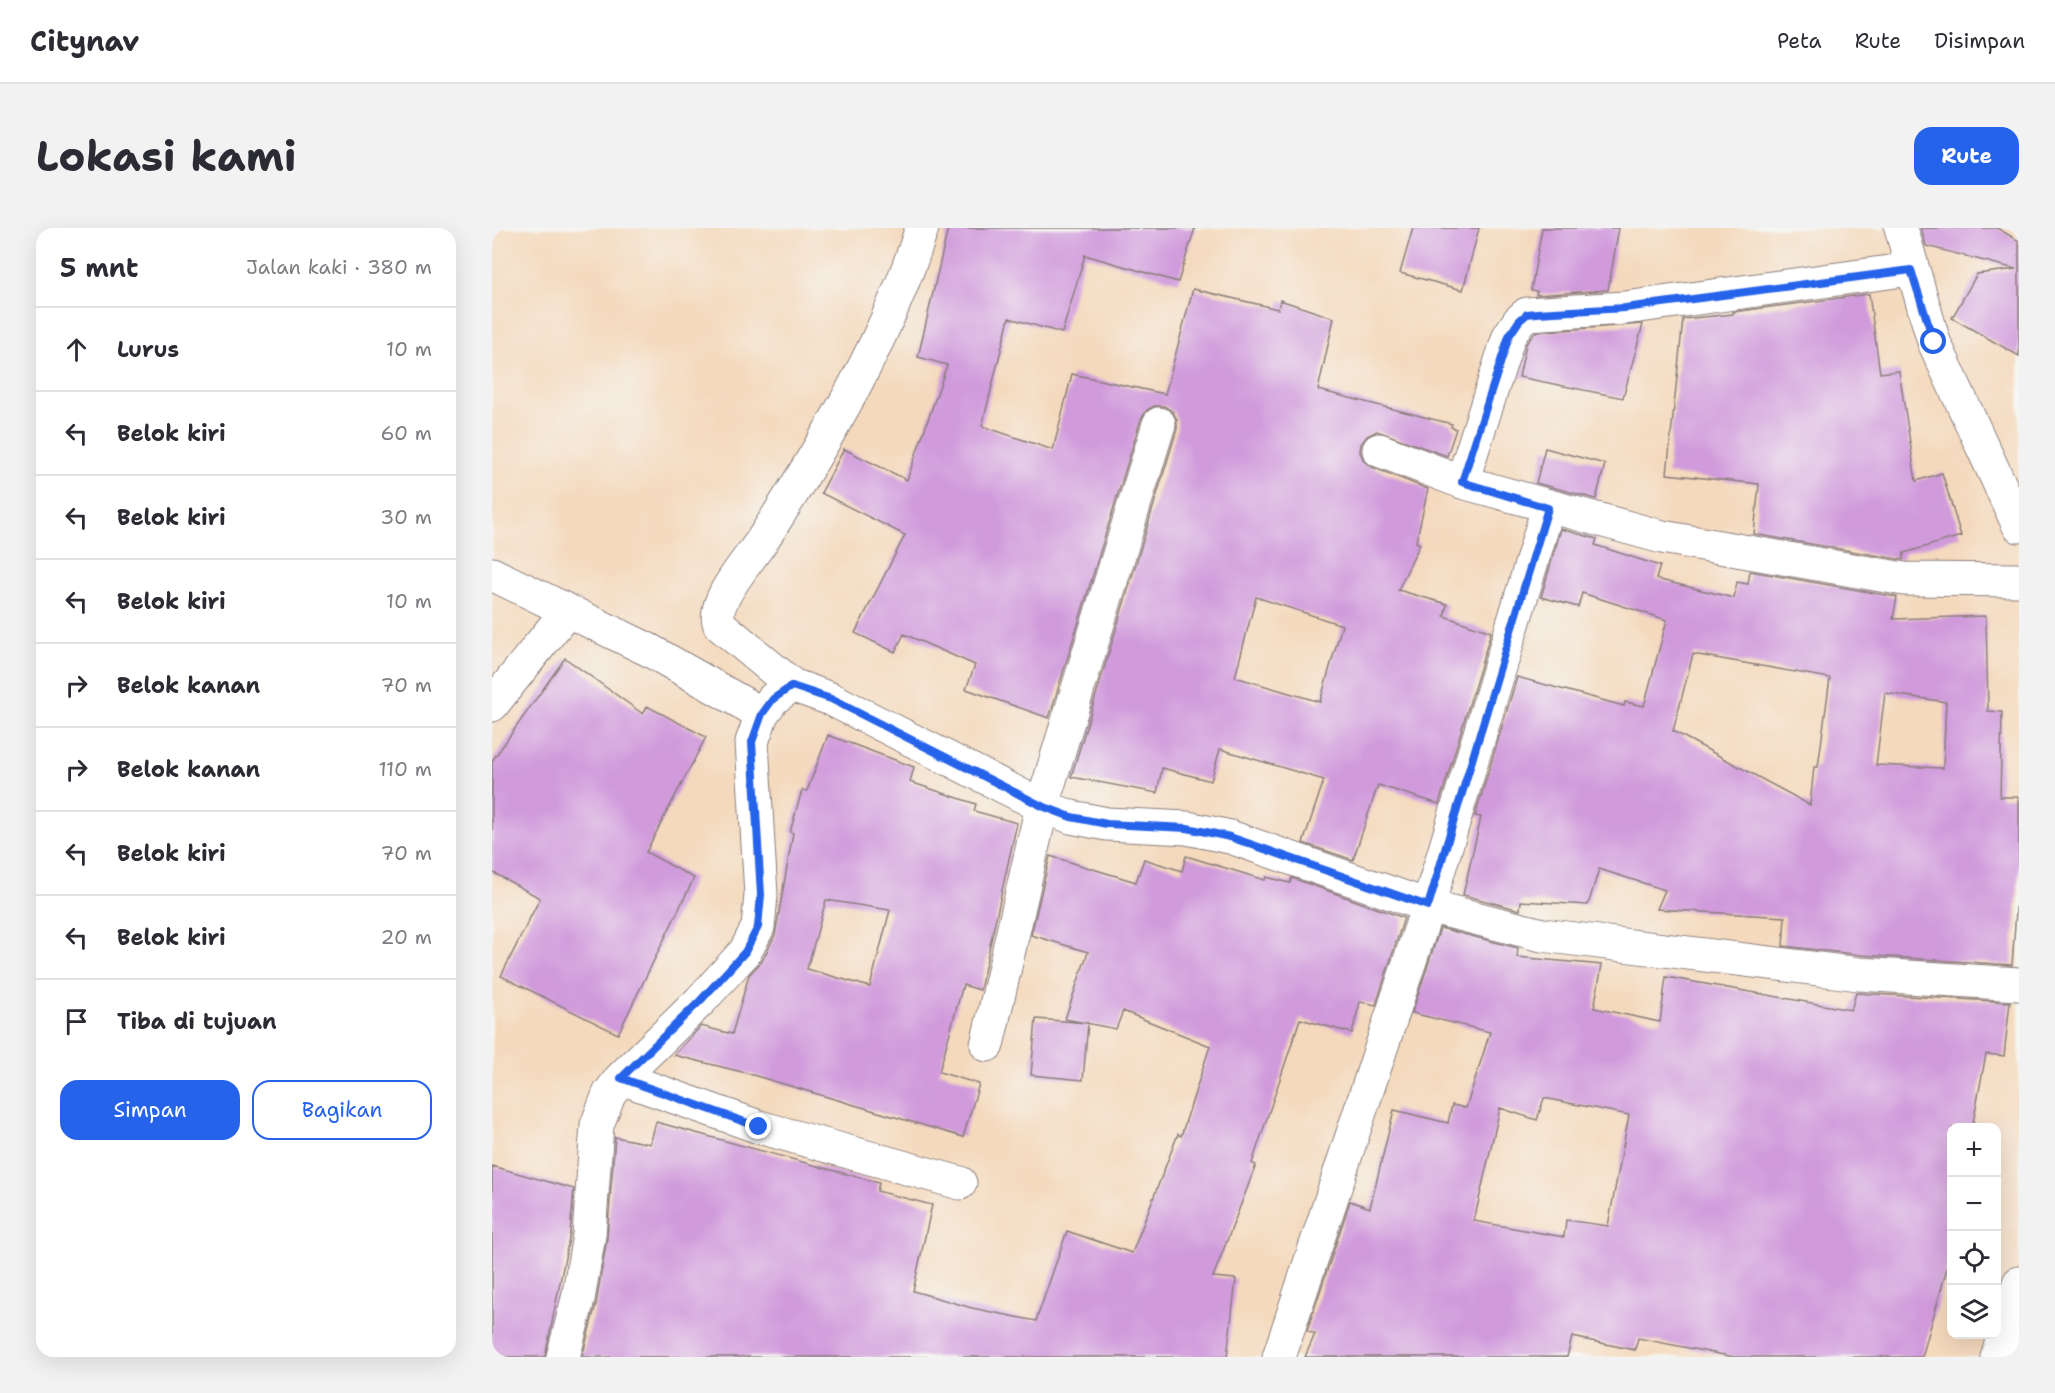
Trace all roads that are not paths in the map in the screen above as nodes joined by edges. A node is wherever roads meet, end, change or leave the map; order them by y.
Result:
1 (922, 228) edge
2 (1901, 228) edge
3 (1911, 270) junction
4 (1159, 424) dead end
5 (1379, 450) dead end
6 (1462, 482) junction
7 (1548, 508) junction
8 (2019, 526) edge
9 (492, 574) edge
10 (2019, 580) edge
11 (567, 611) junction
12 (792, 686) junction
13 (492, 705) edge
14 (762, 714) junction
15 (1042, 806) junction
16 (1428, 906) junction
17 (2019, 984) edge
18 (987, 1045) dead end
19 (621, 1078) junction
20 (960, 1183) dead end
21 (2019, 1283) edge
22 (563, 1357) edge
23 (1279, 1357) edge
24 (1997, 1357) edge

1 - 12 street
2 - 3 street
3 - 6 street
3 - 8 street
4 - 15 street
5 - 6 street
6 - 7 street
7 - 10 street
7 - 16 street
9 - 11 street
11 - 13 street
11 - 14 street
12 - 14 street
12 - 15 street
14 - 19 street
15 - 16 street
15 - 18 street
16 - 17 street
16 - 23 street
19 - 20 street
19 - 22 street
21 - 24 street

